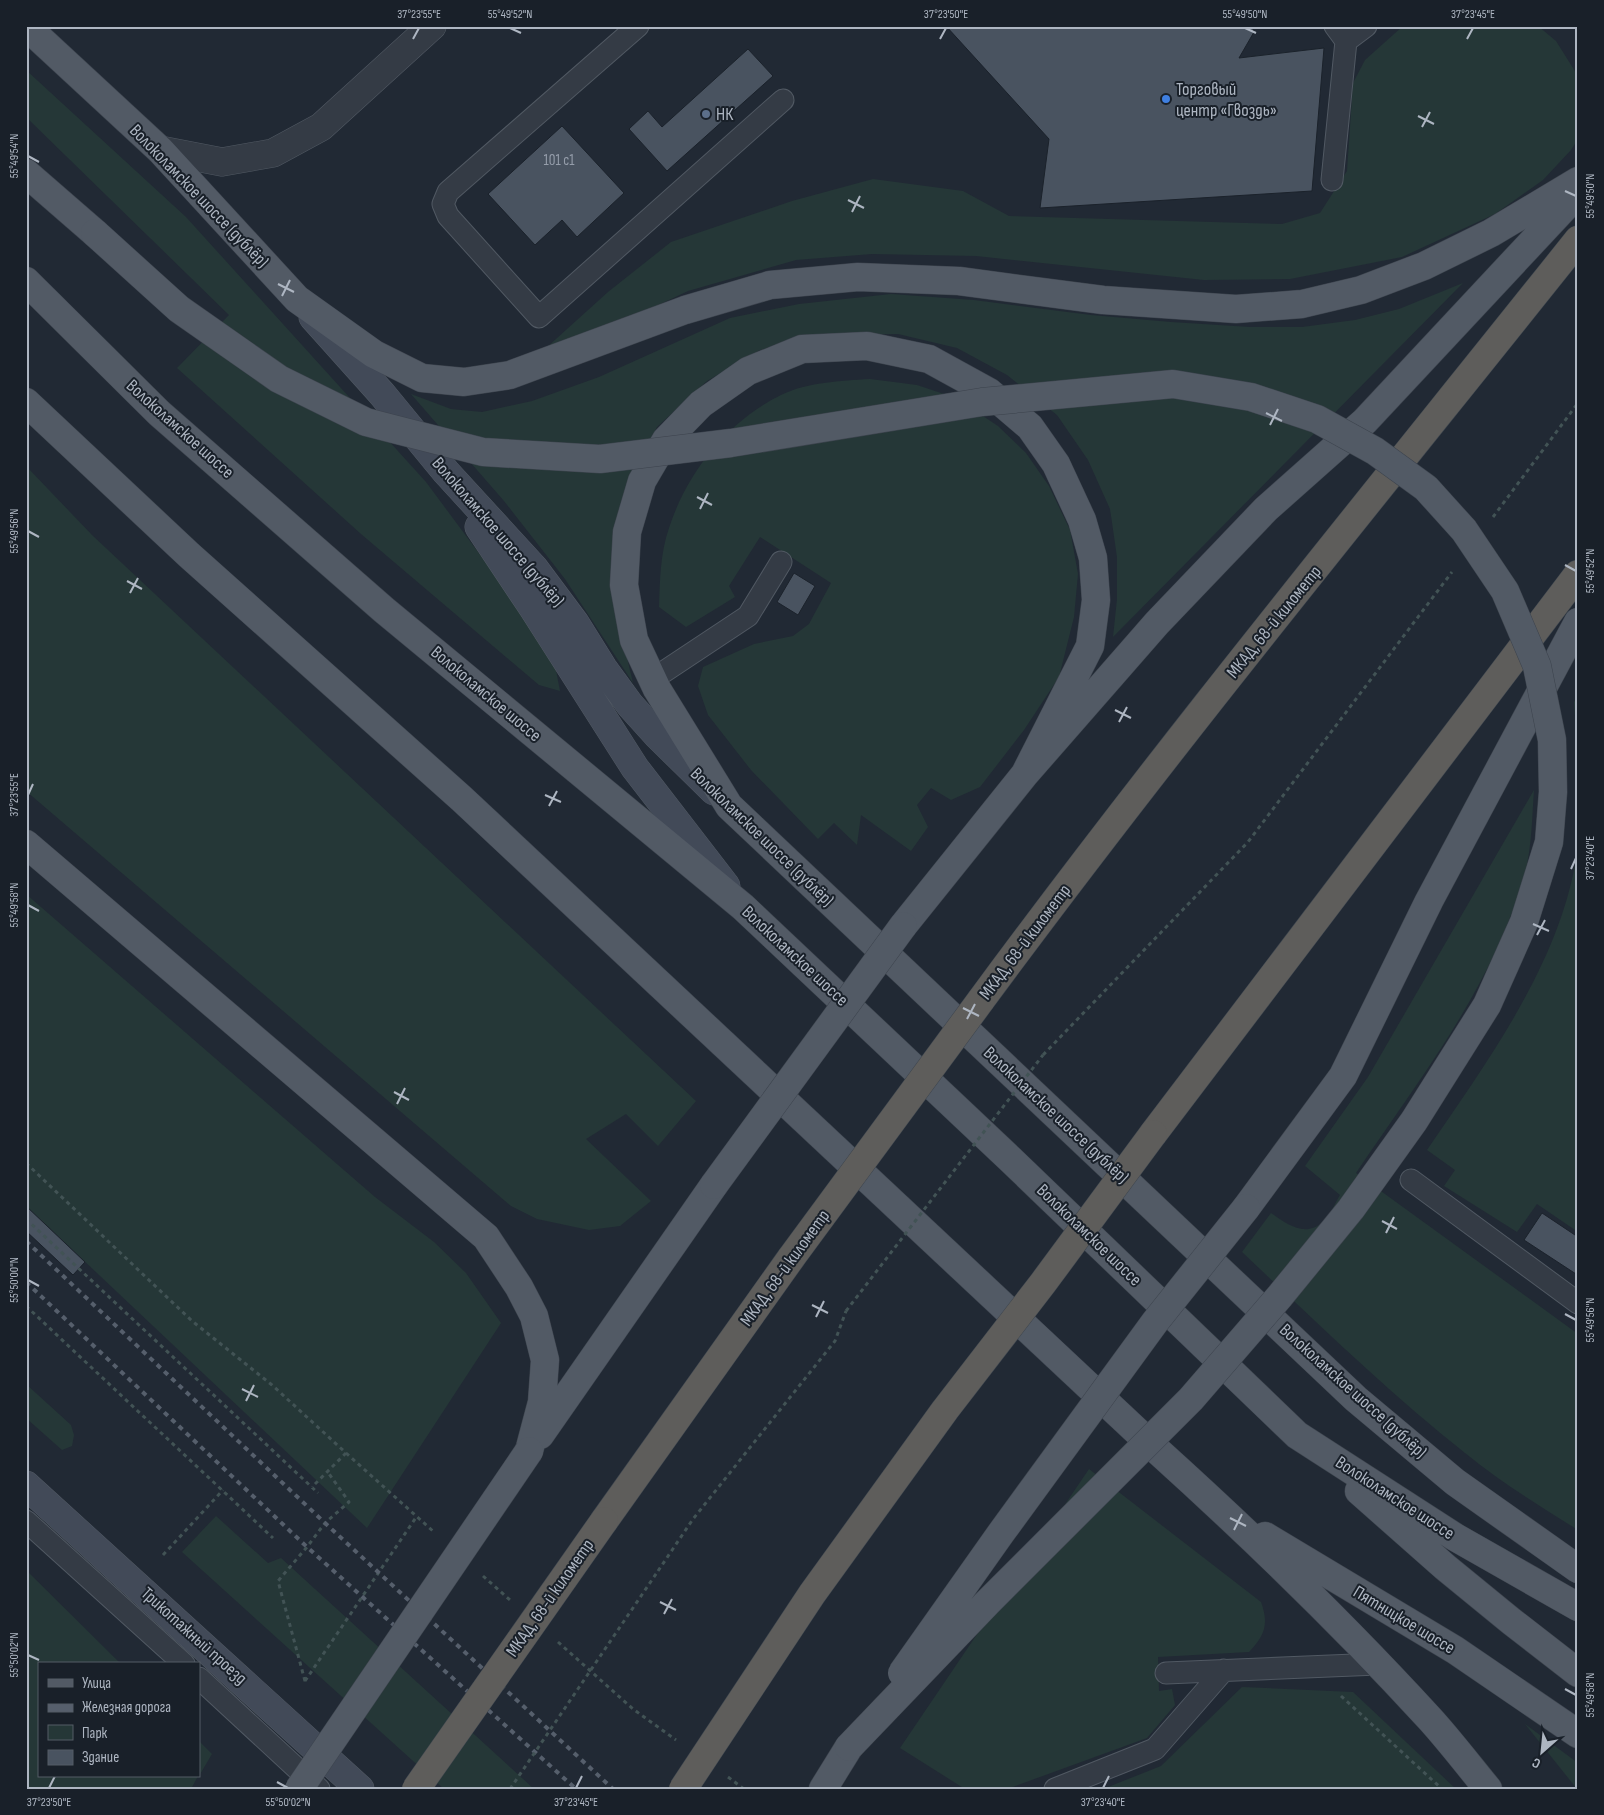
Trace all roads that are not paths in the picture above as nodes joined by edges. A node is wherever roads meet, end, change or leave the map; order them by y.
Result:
1 (26, 26) edge
2 (432, 26) edge
3 (638, 26) edge
4 (1366, 26) edge
5 (1341, 34) edge
6 (783, 100) dead end
7 (160, 150) junction
8 (26, 173) edge
9 (1332, 180) dead end
10 (1578, 181) edge
11 (1578, 193) edge
12 (1578, 240) edge
13 (26, 282) edge
14 (297, 299) junction
15 (26, 402) edge
16 (446, 472) junction
17 (781, 562) dead end
18 (1578, 574) edge
19 (1578, 622) edge
20 (653, 679) junction
21 (1025, 774) junction
22 (729, 806) junction
23 (26, 844) edge
24 (743, 907) junction
25 (1411, 1180) dead end
26 (1578, 1303) edge
27 (1296, 1435) junction
28 (529, 1451) junction
29 (26, 1485) edge
30 (1225, 1512) junction
31 (26, 1521) edge
32 (1578, 1569) edge
33 (1578, 1607) edge
34 (182, 1662) edge
35 (1378, 1664) junction
36 (1224, 1670) junction
37 (1166, 1673) dead end
38 (1578, 1673) edge
39 (200, 1679) edge
40 (1578, 1734) edge
41 (849, 1748) junction
42 (299, 1789) edge
43 (320, 1789) edge
44 (360, 1789) edge
45 (416, 1789) edge
46 (683, 1789) edge
47 (823, 1789) edge
48 (1055, 1789) edge
49 (1488, 1789) edge

1 - 7 main road, Волоколамское шоссе (дублёр)
2 - 7 street
3 - 6 lane
4 - 5 lane
5 - 9 lane
7 - 14 main road, Волоколамское шоссе (дублёр)
8 - 41 main road, bridge
10 - 14 main road
11 - 21 main road
12 - 45 highway, МКАД, 68-й километр, bridge
13 - 24 main road, Волоколамское шоссе
14 - 16 main road, Волоколамское шоссе (дублёр)
15 - 30 main road
16 - 22 main road, Волоколамское шоссе (дублёр)
16 - 24 main road
17 - 20 lane
18 - 46 highway, bridge
19 - 41 main road, bridge
20 - 21 main road
20 - 22 main road
21 - 28 main road, bridge
22 - 32 main road, Волоколамское шоссе (дублёр)
23 - 28 main road
24 - 27 main road, Волоколамское шоссе
25 - 26 lane
27 - 33 main road, Волоколамское шоссе
27 - 38 main road
28 - 42 main road, bridge
29 - 44 main road, Трикотажный проезд
30 - 35 main road
30 - 40 main road, Пятницкое шоссе
31 - 34 lane
35 - 36 lane
35 - 49 main road
36 - 37 lane
36 - 48 lane
39 - 43 lane
41 - 47 main road

